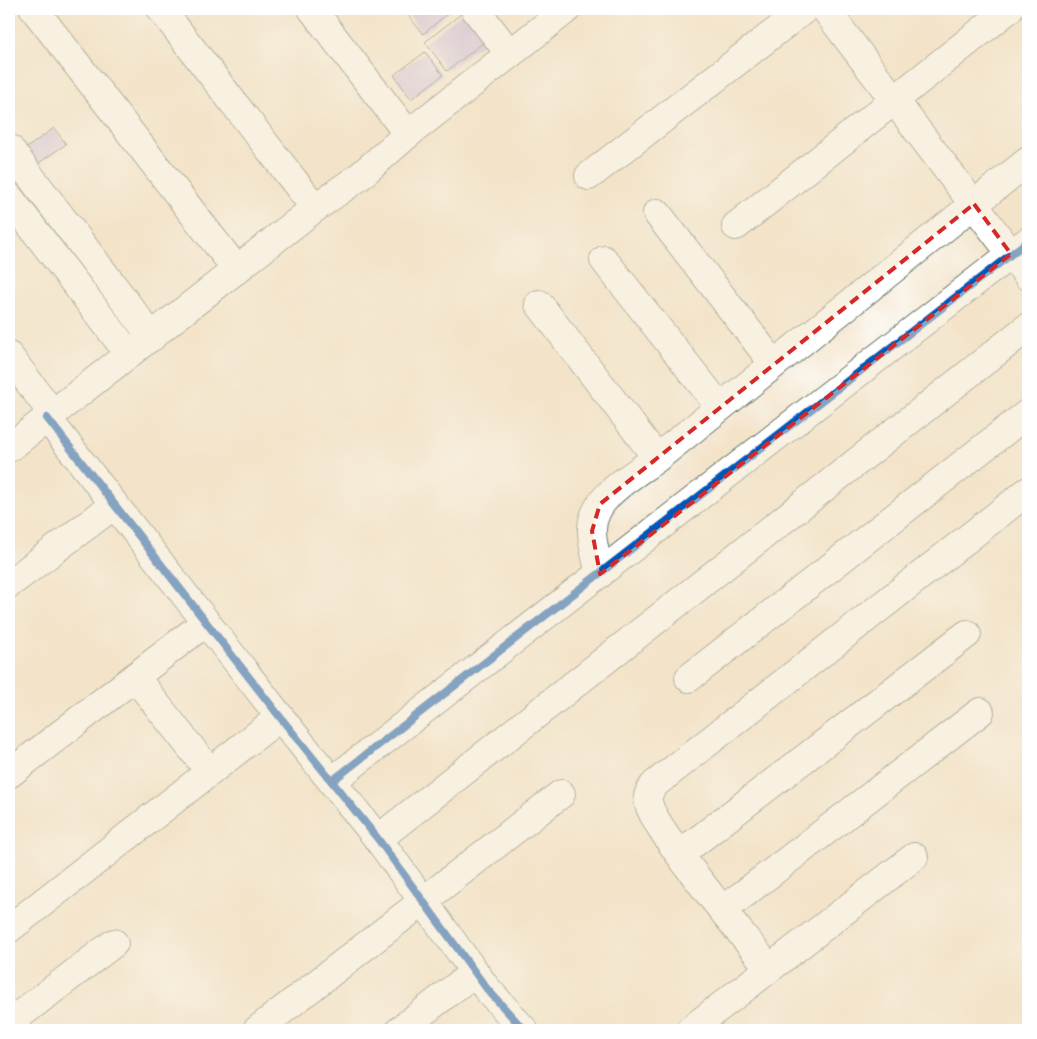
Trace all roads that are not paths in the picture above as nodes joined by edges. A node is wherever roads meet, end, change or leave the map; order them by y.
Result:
1 (34, 9) edge
2 (161, 9) edge
3 (312, 9) edge
4 (475, 9) edge
5 (567, 9) edge
6 (805, 9) edge
7 (825, 9) edge
8 (1009, 9) edge
9 (510, 54) junction
10 (894, 100) junction
11 (408, 134) junction
12 (9, 148) edge
13 (1028, 161) edge
14 (589, 176) dead end
15 (9, 197) edge
16 (974, 204) junction
17 (315, 208) junction
18 (657, 213) dead end
19 (736, 226) dead end
20 (1020, 247) edge
21 (604, 260) dead end
22 (237, 270) junction
23 (1028, 276) edge
24 (539, 304) dead end
25 (1028, 327) edge
26 (152, 337) junction
27 (129, 354) junction
28 (9, 356) edge
29 (774, 364) junction
30 (720, 407) junction
31 (1028, 413) edge
32 (50, 416) junction
33 (9, 448) edge
34 (657, 458) junction
35 (1028, 490) edge
36 (114, 505) junction
37 (600, 574) junction
38 (9, 584) edge
39 (206, 622) junction
40 (967, 634) dead end
41 (135, 677) junction
42 (689, 678) dead end
43 (980, 712) dead end
44 (280, 717) junction
45 (210, 772) junction
46 (9, 774) edge
47 (332, 782) junction
48 (561, 794) dead end
49 (378, 839) junction
50 (680, 854) junction
51 (914, 857) dead end
52 (424, 901) junction
53 (723, 910) junction
54 (9, 929) edge
55 (114, 943) dead end
56 (769, 968) junction
57 (475, 972) junction
58 (9, 1023) edge
59 (257, 1030) edge
60 (400, 1030) edge
61 (524, 1030) edge
62 (690, 1030) edge

1 - 22 street
2 - 17 street
3 - 11 street
4 - 9 street
5 - 9 street
6 - 14 street
7 - 10 street
8 - 10 street
9 - 11 street
10 - 16 street
10 - 19 street
11 - 17 street
12 - 26 street
13 - 16 street
15 - 27 street
16 - 20 street
16 - 29 street
17 - 22 street
18 - 29 street
20 - 23 street
20 - 37 street
21 - 30 street
22 - 26 street
24 - 34 street
25 - 49 street
26 - 27 street
27 - 32 street
28 - 32 street
29 - 30 street
30 - 34 street
31 - 42 street
32 - 33 street
32 - 36 street
34 - 37 street
35 - 50 street
36 - 38 street
36 - 39 street
37 - 47 street
39 - 41 street
39 - 44 street
40 - 50 street
41 - 45 street
41 - 46 street
43 - 53 street
44 - 45 street
44 - 47 street
45 - 54 street
47 - 49 street
48 - 52 street
49 - 52 street
50 - 53 street
51 - 56 street
52 - 57 street
52 - 59 street
53 - 56 street
55 - 58 street
56 - 62 street
57 - 60 street
57 - 61 street

